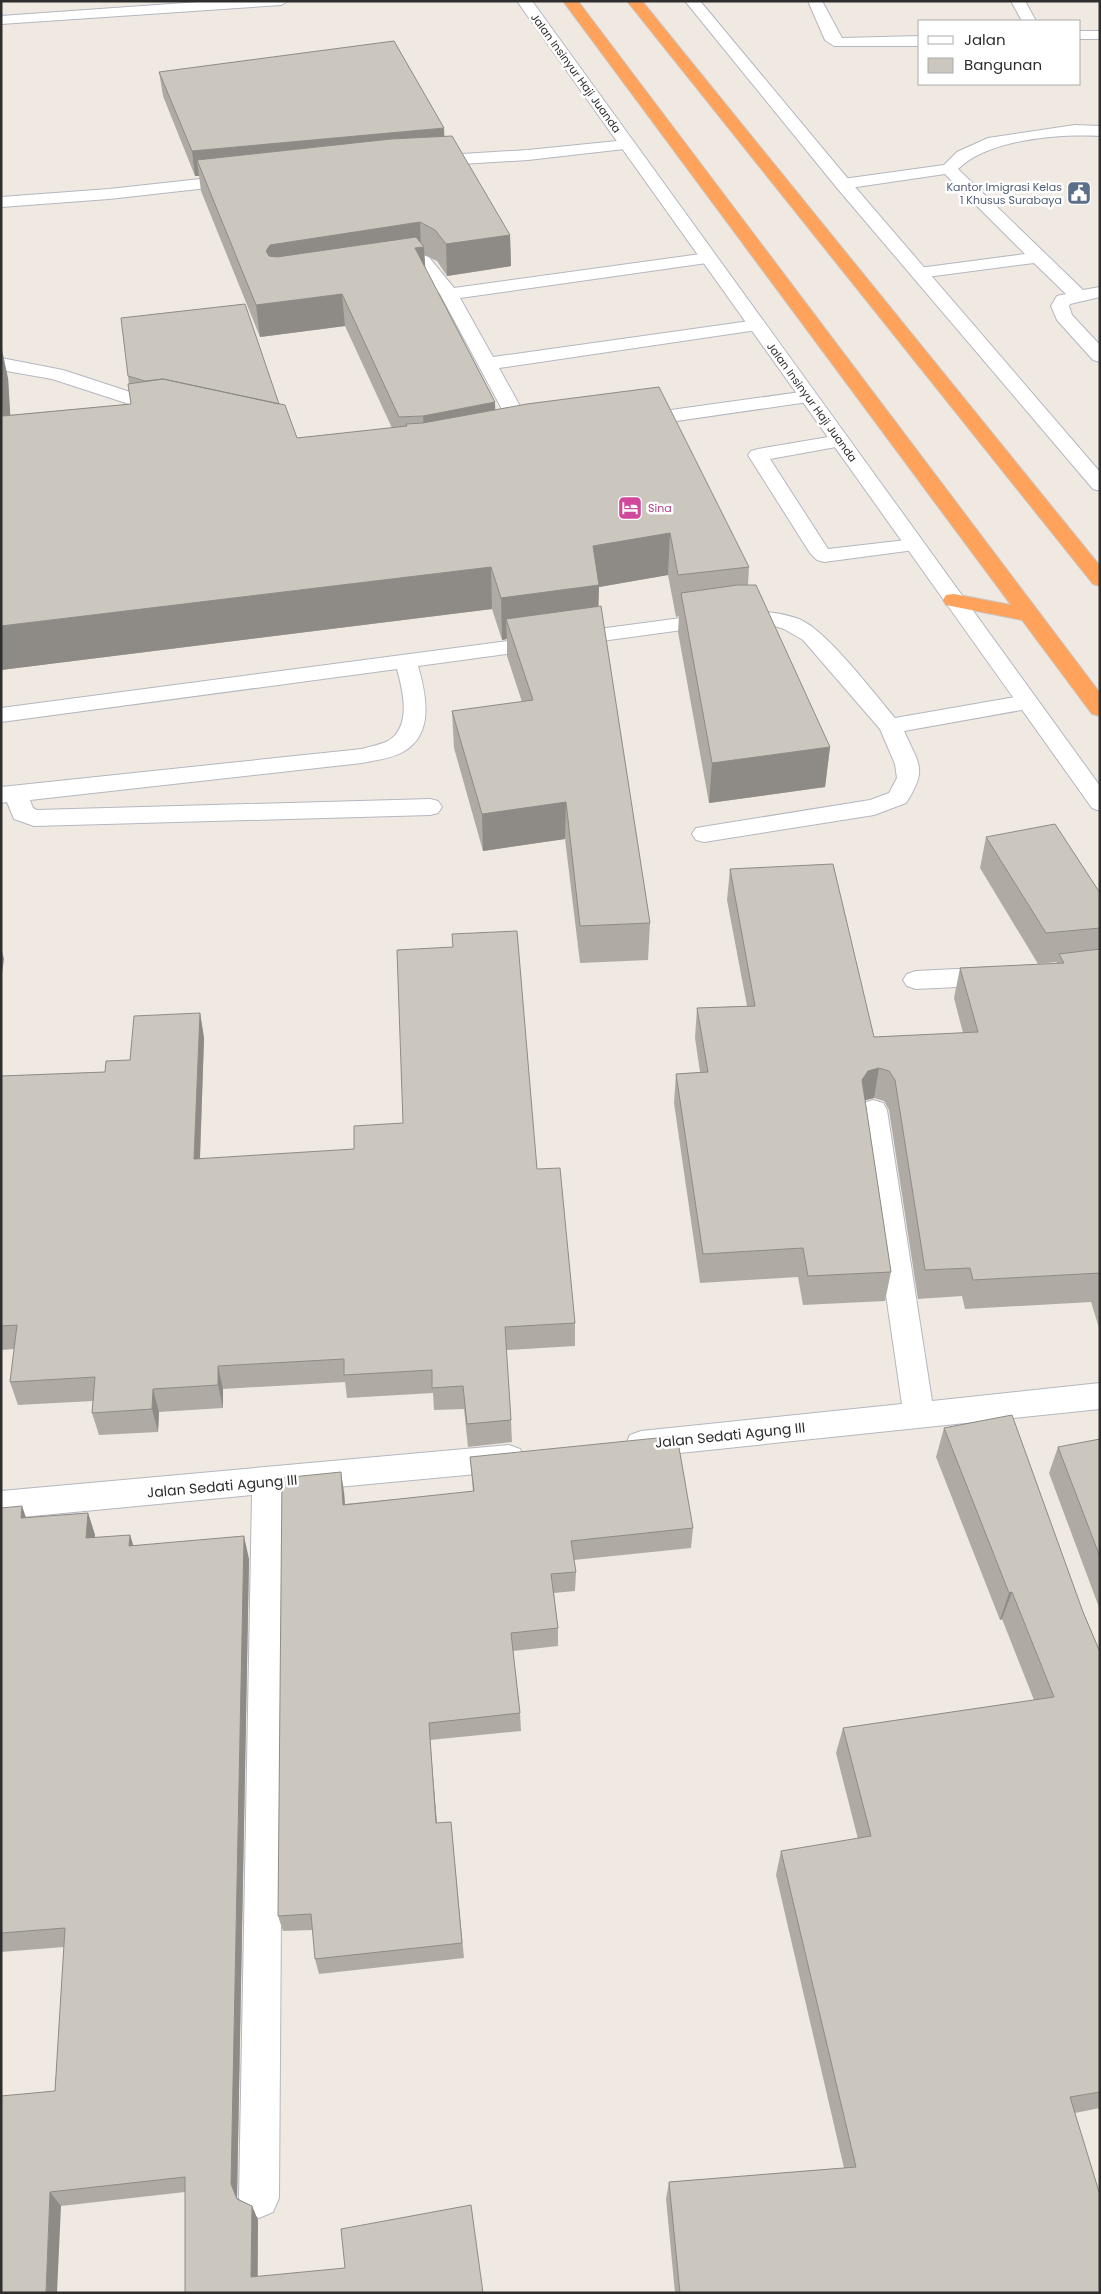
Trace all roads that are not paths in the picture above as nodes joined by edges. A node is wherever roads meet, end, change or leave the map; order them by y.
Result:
1 (282, 1) edge
2 (524, 1) edge
3 (570, 1) edge
4 (634, 1) edge
5 (692, 1) edge
6 (815, 1) edge
7 (1018, 1) edge
8 (1, 20) edge
9 (1028, 20) edge
10 (1081, 35) edge
11 (1100, 35) edge
12 (918, 40) edge
13 (1100, 131) edge
14 (627, 145) junction
15 (412, 162) edge
16 (949, 169) junction
17 (256, 178) edge
18 (843, 184) junction
19 (1, 202) edge
20 (1038, 257) junction
21 (708, 258) junction
22 (374, 267) edge
23 (919, 273) junction
24 (1100, 292) edge
25 (449, 294) junction
26 (1078, 296) junction
27 (757, 325) junction
28 (1100, 356) edge
29 (1, 364) edge
30 (486, 364) junction
31 (808, 397) junction
32 (133, 417) edge
33 (614, 424) edge
34 (546, 434) edge
35 (840, 441) junction
36 (1100, 485) edge
37 (915, 545) junction
38 (1100, 580) edge
39 (954, 600) junction
40 (1030, 615) junction
41 (406, 661) junction
42 (1027, 702) junction
43 (1100, 710) edge
44 (1, 715) edge
45 (890, 726) junction
46 (9, 794) edge
47 (1100, 803) edge
48 (430, 807) dead end
49 (704, 834) dead end
50 (1021, 975) edge
51 (916, 980) dead end
52 (873, 1110) dead end
53 (1100, 1396) edge
54 (919, 1416) junction
55 (613, 1447) edge
56 (534, 1455) edge
57 (268, 1482) junction
58 (1, 1505) edge
59 (258, 2198) dead end

1 - 8 street
2 - 14 street, Jalan Insinyur Haji Juanda
3 - 40 highway
4 - 38 highway
5 - 18 street
6 - 12 street
7 - 9 street
10 - 11 street
13 - 16 street
14 - 15 street
14 - 21 street, Jalan Insinyur Haji Juanda
16 - 18 street
16 - 20 street
17 - 19 street
18 - 23 street
20 - 23 street
20 - 26 street
21 - 25 street
21 - 27 street, Jalan Insinyur Haji Juanda
22 - 25 street
23 - 36 street
24 - 26 street
25 - 30 street
26 - 28 street
27 - 30 street
27 - 31 street, Jalan Insinyur Haji Juanda
29 - 32 street
30 - 34 street
31 - 33 street
31 - 35 street, Jalan Insinyur Haji Juanda
35 - 37 street, Jalan Insinyur Haji Juanda
35 - 37 street
37 - 39 street, Jalan Insinyur Haji Juanda
39 - 40 highway
39 - 42 street, Jalan Insinyur Haji Juanda
40 - 43 highway
41 - 44 street
41 - 45 street
41 - 46 street
42 - 45 street
42 - 47 street, Jalan Insinyur Haji Juanda
45 - 49 street
46 - 48 street
50 - 51 street
52 - 54 street
53 - 54 street, Jalan Sedati Agung III
54 - 55 street, Jalan Sedati Agung III
56 - 57 street, Jalan Sedati Agung III
57 - 58 street, Jalan Sedati Agung III
57 - 59 street

